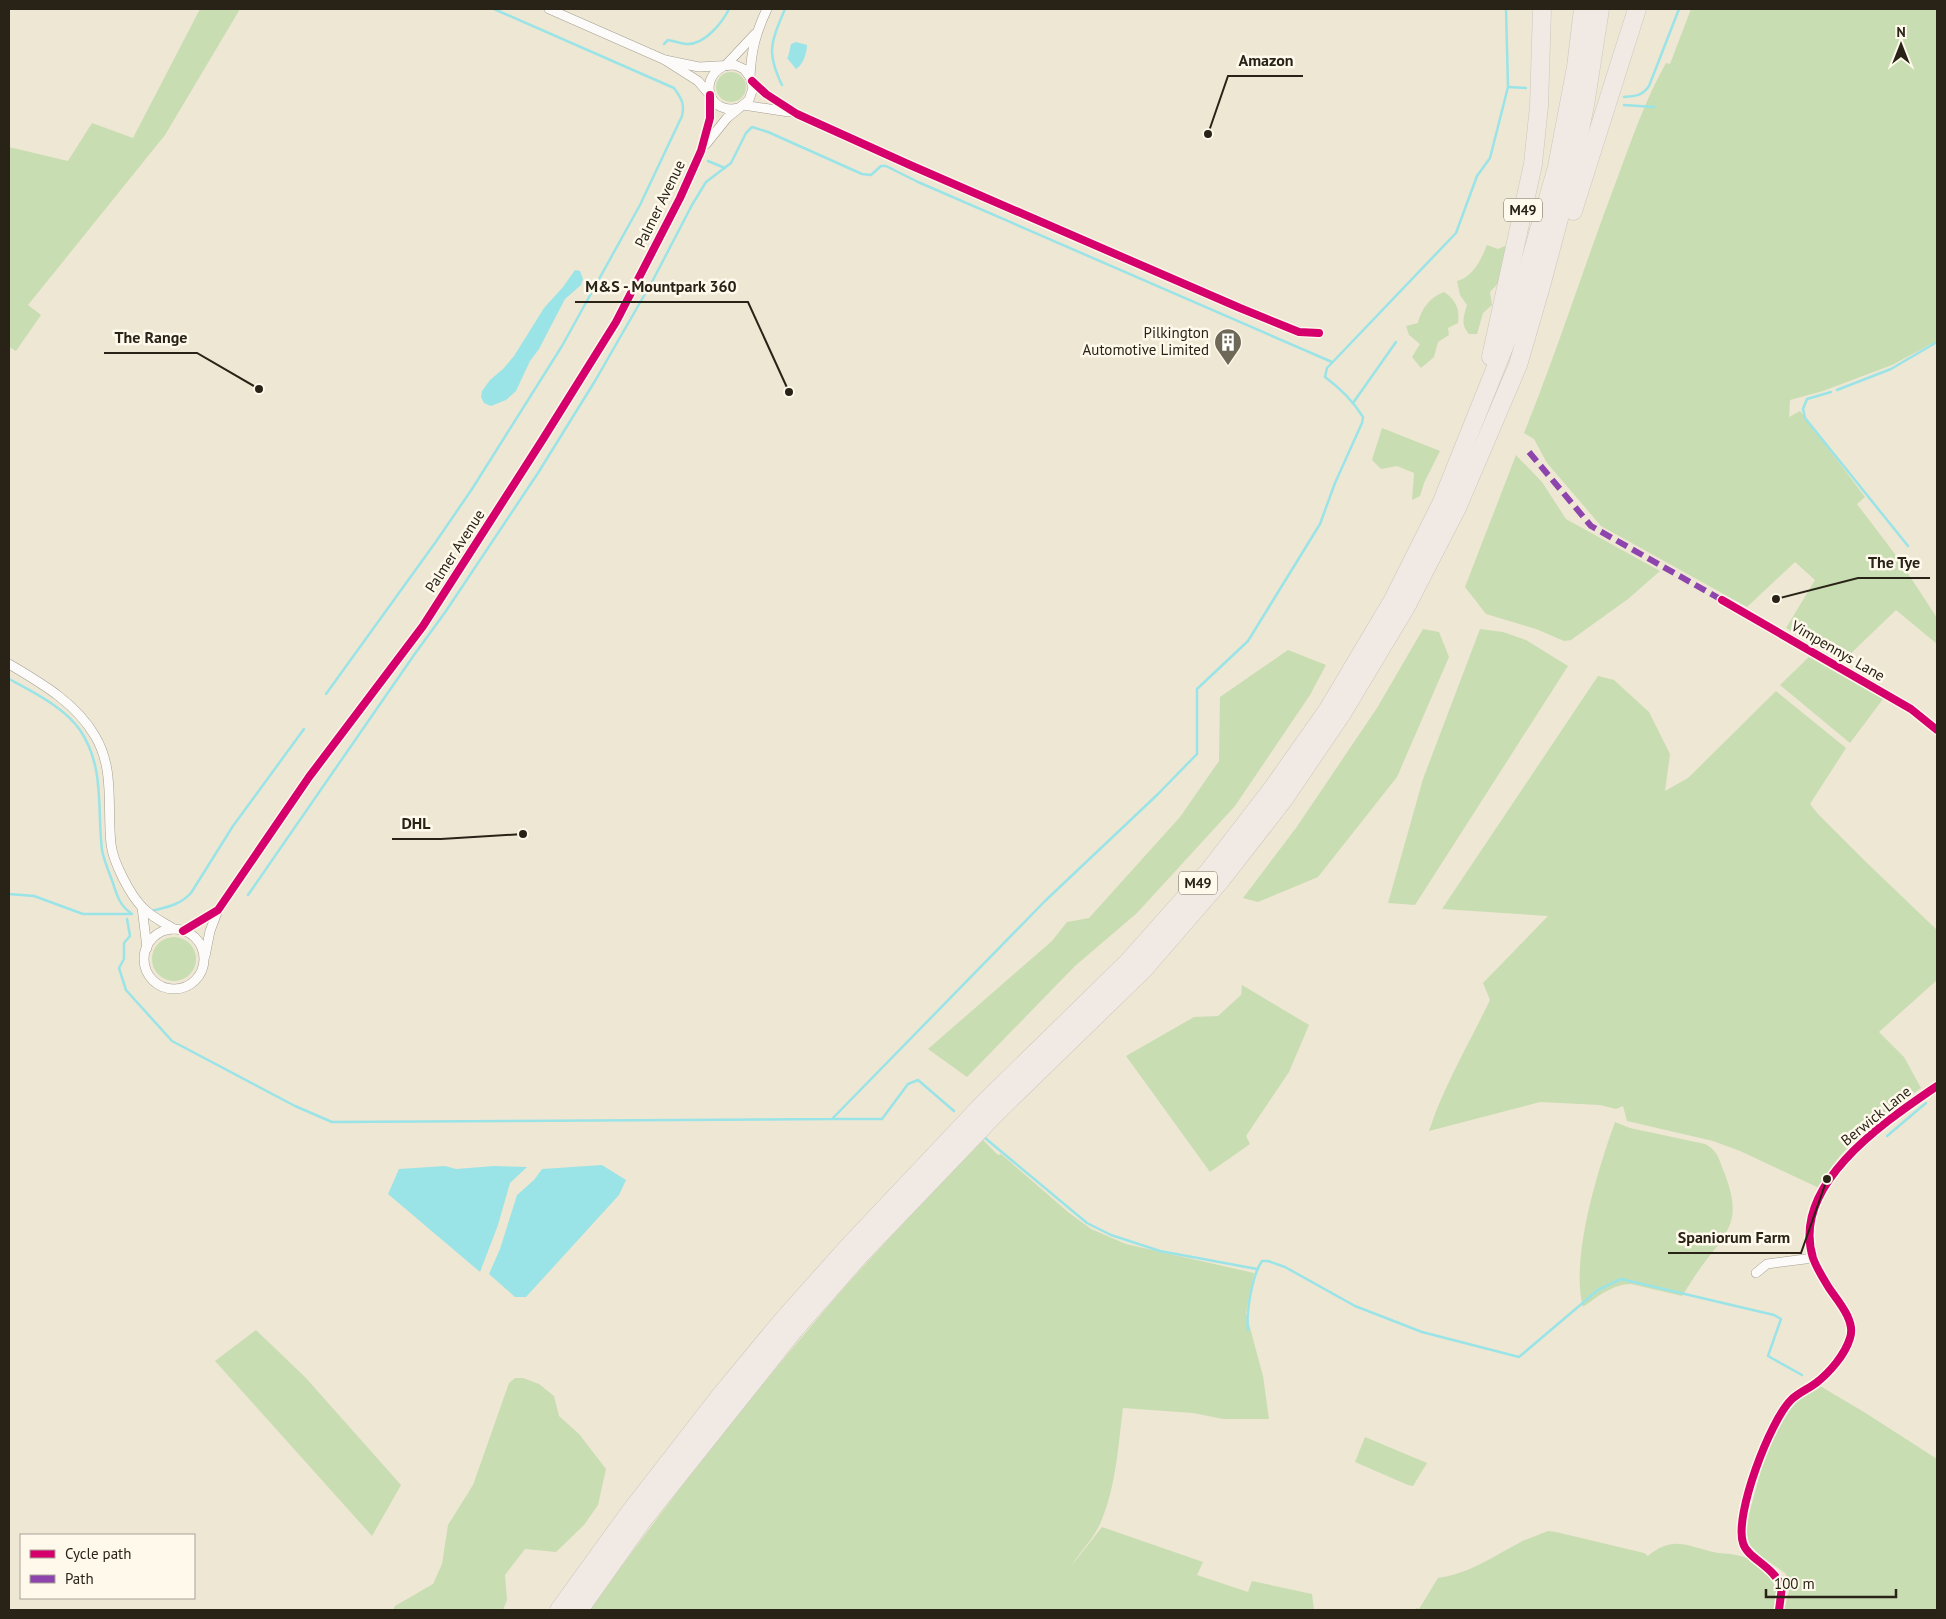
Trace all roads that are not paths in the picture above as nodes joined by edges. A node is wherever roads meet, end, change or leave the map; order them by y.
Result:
1 (549, 9) edge
2 (767, 9) edge
3 (1542, 9) edge
4 (1583, 9) edge
5 (1600, 9) edge
6 (1637, 9) edge
7 (756, 32) junction
8 (665, 60) junction
9 (724, 66) junction
10 (751, 79) junction
11 (710, 96) junction
12 (741, 107) junction
13 (797, 114) junction
14 (701, 150) junction
15 (1319, 333) dead end
16 (1518, 365) junction
17 (1480, 409) junction
18 (1722, 600) dead end
19 (9, 664) edge
20 (1937, 730) edge
21 (142, 907) junction
22 (218, 910) junction
23 (178, 930) junction
24 (147, 948) junction
25 (204, 957) junction
26 (1937, 1086) edge
27 (1813, 1258) junction
28 (1756, 1273) dead end
29 (559, 1610) edge
30 (579, 1610) edge
31 (1779, 1610) edge

1 - 8 street
2 - 7 street
3 - 17 highway, M49
4 - 17 highway, M49
5 - 16 highway, M49
6 - 16 highway, M49
7 - 9 street
7 - 10 street
8 - 9 street
8 - 11 street
9 - 10 street
9 - 11 street
10 - 12 street
10 - 13 street
11 - 12 street
11 - 14 street
12 - 13 street
12 - 14 street
13 - 15 street
14 - 22 street, Palmer Avenue
16 - 30 highway, M49
17 - 29 highway, M49
18 - 20 street, Vimpennys Lane
19 - 21 street
21 - 23 street
21 - 24 street
22 - 23 street, Palmer Avenue
22 - 25 street
23 - 24 street
23 - 25 street
24 - 25 street
26 - 27 street, Berwick Lane
27 - 28 street
27 - 31 street, Berwick Lane

